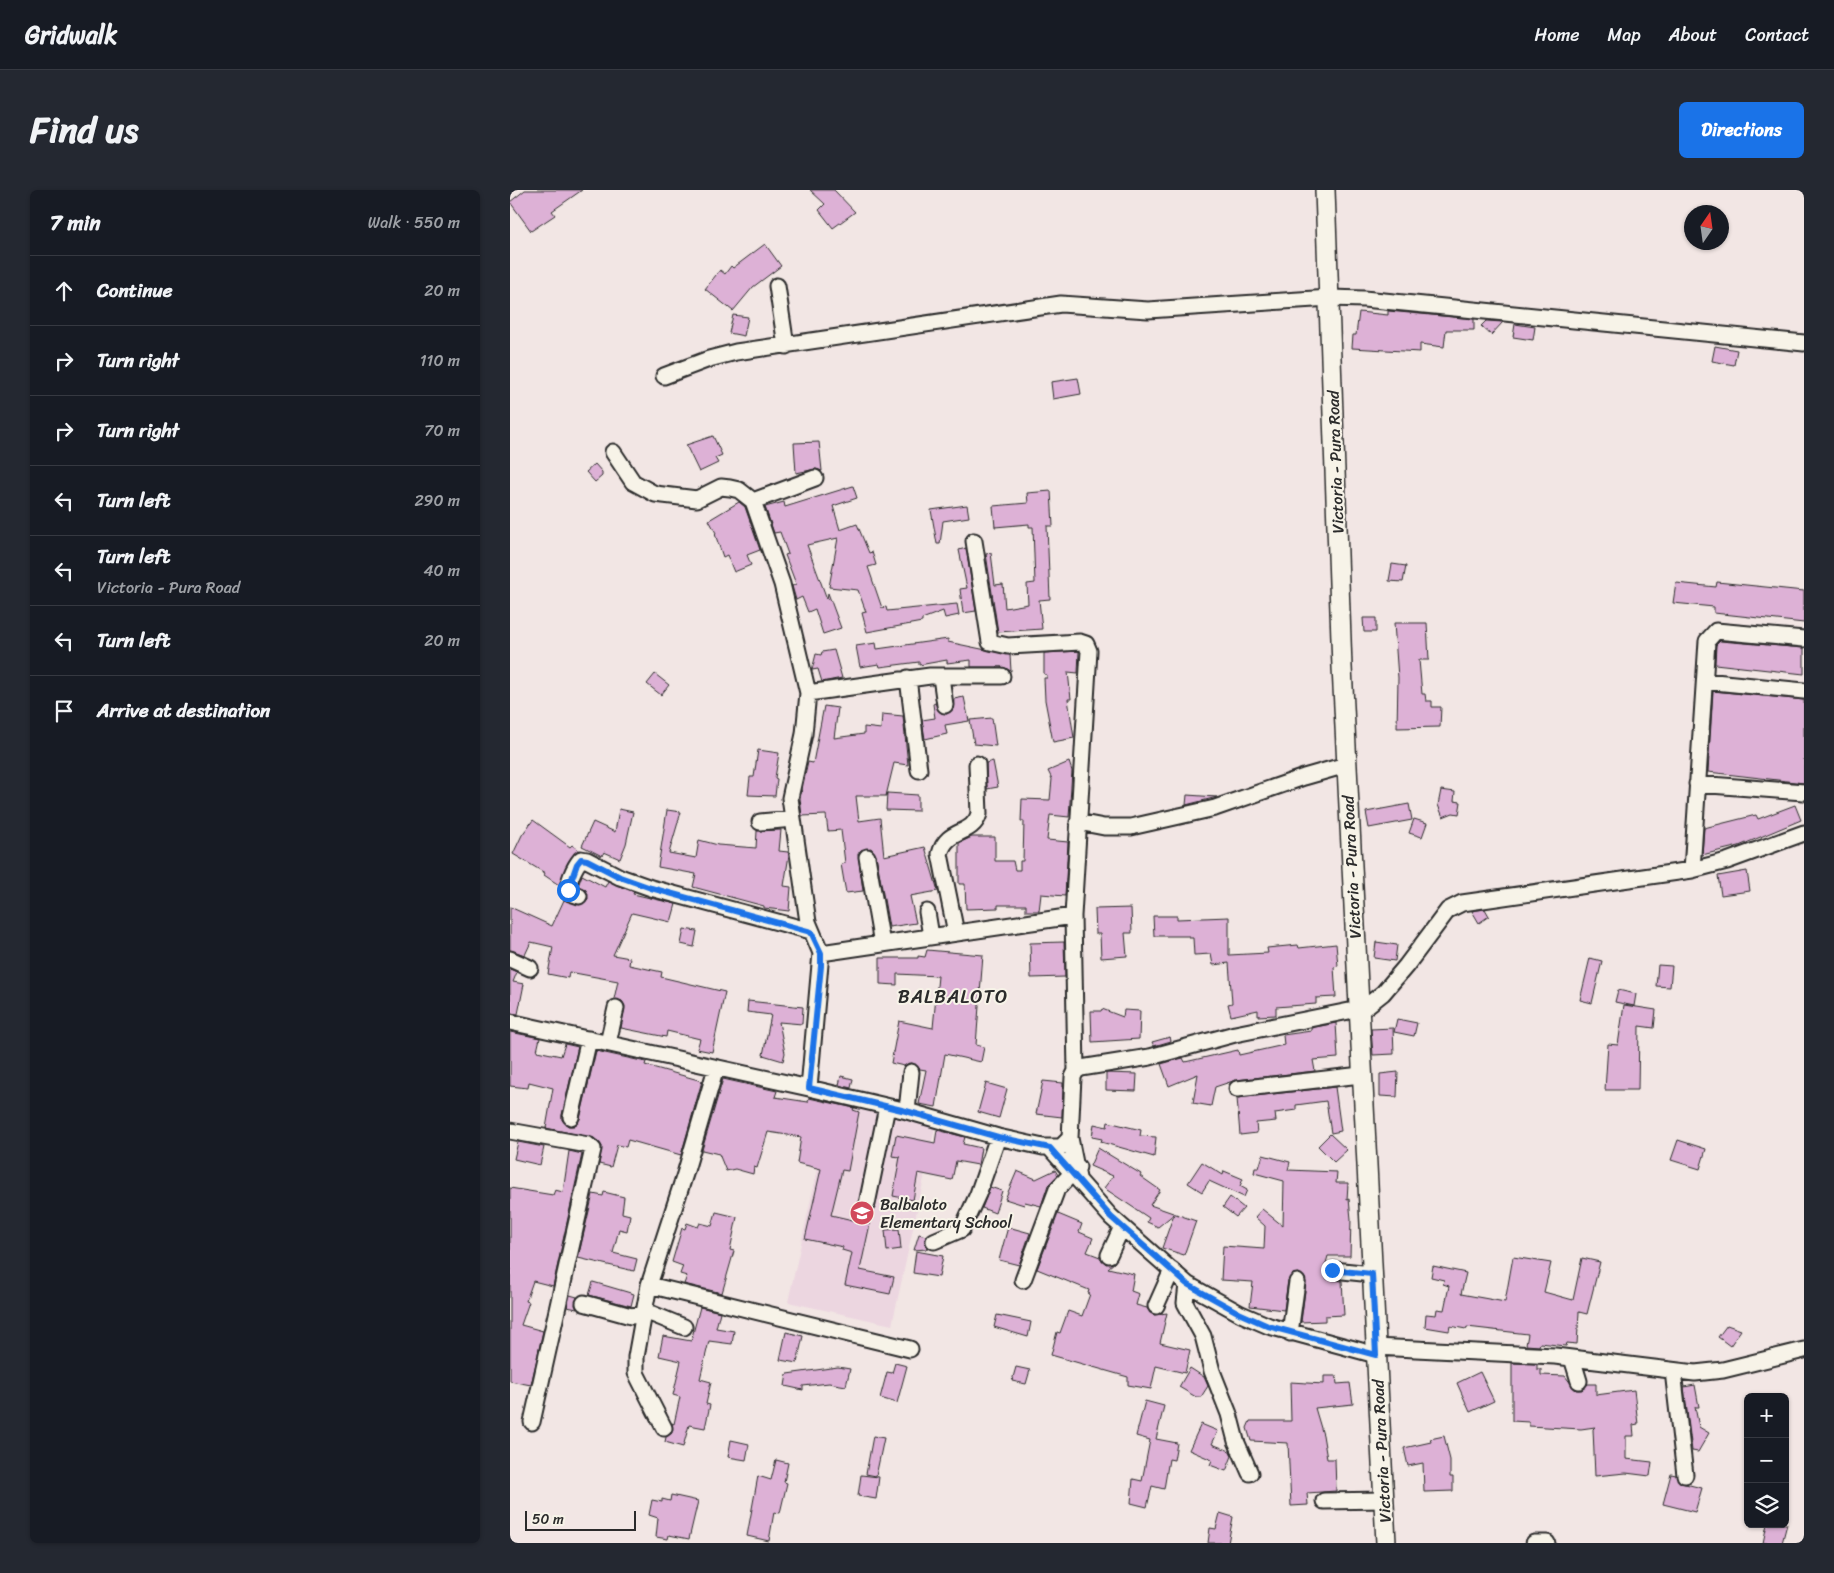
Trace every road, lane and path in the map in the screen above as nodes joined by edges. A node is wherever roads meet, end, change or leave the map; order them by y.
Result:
1 (1325, 190) edge
2 (777, 286) dead end
3 (1330, 298) junction
4 (1804, 343) edge
5 (786, 346) junction
6 (664, 376) dead end
7 (613, 452) dead end
8 (814, 478) dead end
9 (753, 501) junction
10 (974, 541) dead end
11 (1804, 639) edge
12 (1002, 676) dead end
13 (941, 677) junction
14 (908, 678) junction
15 (1705, 681) junction
16 (1804, 691) edge
17 (808, 693) junction
18 (945, 705) dead end
19 (977, 764) dead end
20 (1346, 765) junction
21 (919, 770) dead end
22 (1697, 784) junction
23 (1804, 792) edge
24 (793, 819) junction
25 (760, 822) dead end
26 (1078, 822) junction
27 (1804, 833) edge
28 (867, 857) dead end
29 (1692, 870) junction
30 (579, 896) dead end
31 (928, 912) dead end
32 (1073, 916) junction
33 (811, 932) junction
34 (956, 933) junction
35 (931, 936) junction
36 (882, 944) junction
37 (821, 953) junction
38 (510, 959) edge
39 (530, 968) dead end
40 (616, 1008) dead end
41 (1357, 1011) junction
42 (510, 1022) edge
43 (589, 1039) junction
44 (608, 1043) junction
45 (716, 1068) junction
46 (1076, 1071) junction
47 (911, 1072) dead end
48 (1361, 1074) junction
49 (809, 1088) junction
50 (1237, 1089) dead end
51 (887, 1107) junction
52 (906, 1111) junction
53 (571, 1117) dead end
54 (510, 1131) edge
55 (998, 1137) junction
56 (1070, 1138) junction
57 (1050, 1148) junction
58 (1076, 1173) junction
59 (867, 1204) dead end
60 (1122, 1227) junction
61 (934, 1241) dead end
62 (1109, 1255) dead end
63 (1172, 1270) junction
64 (1332, 1270) dead end
65 (1372, 1274) junction
66 (1023, 1280) dead end
67 (1297, 1282) dead end
68 (1187, 1284) junction
69 (649, 1285) junction
70 (584, 1303) dead end
71 (1156, 1306) dead end
72 (645, 1312) junction
73 (684, 1327) dead end
74 (1290, 1333) junction
75 (910, 1349) dead end
76 (1804, 1350) edge
77 (1375, 1351) junction
78 (1572, 1358) junction
79 (1673, 1371) junction
80 (1579, 1381) dead end
81 (532, 1422) dead end
82 (664, 1428) dead end
83 (1250, 1474) dead end
84 (1684, 1475) dead end
85 (1324, 1500) dead end
86 (1383, 1500) junction
87 (1386, 1543) edge
88 (1534, 1543) edge
89 (1547, 1543) edge

1 - 3 main road, Victoria - Pura Road
2 - 5 street
3 - 4 street
3 - 5 street
3 - 20 main road, Victoria - Pura Road
5 - 6 street
7 - 9 street
8 - 9 street
9 - 17 street
10 - 26 street
11 - 15 street
12 - 13 street
13 - 14 street
13 - 18 street
14 - 17 street
14 - 21 street
15 - 16 street
15 - 22 street
17 - 24 street
19 - 34 street
20 - 26 street
20 - 41 main road, Victoria - Pura Road
22 - 23 street
22 - 29 street
24 - 25 street
24 - 33 street
26 - 32 street
27 - 29 street
28 - 36 street
29 - 41 street
30 - 33 street
31 - 35 street
32 - 34 street
32 - 46 street
33 - 37 street
34 - 35 street
35 - 36 street
36 - 37 street
37 - 49 street
38 - 39 street
40 - 44 street
41 - 46 street
41 - 48 main road, Victoria - Pura Road
42 - 43 street
43 - 44 street
43 - 53 street
44 - 45 street
45 - 49 street
45 - 69 street
46 - 56 street
47 - 52 street
48 - 50 street
48 - 65 main road, Victoria - Pura Road
49 - 51 street
51 - 52 street
51 - 59 street
52 - 55 street
54 - 81 street
55 - 57 street
55 - 61 street
56 - 57 street
56 - 58 street
57 - 58 street
58 - 60 street
58 - 66 street
60 - 62 street
60 - 63 street
63 - 68 street
63 - 71 street
64 - 65 street
65 - 77 main road, Victoria - Pura Road
67 - 74 street
68 - 74 street
68 - 83 street
69 - 72 street
69 - 75 street
70 - 72 street
72 - 73 street
72 - 82 street
74 - 77 street
76 - 79 street
77 - 78 street
77 - 86 main road, Victoria - Pura Road
78 - 79 street
78 - 80 street
79 - 84 street
85 - 86 street
86 - 87 main road, Victoria - Pura Road
88 - 89 street

